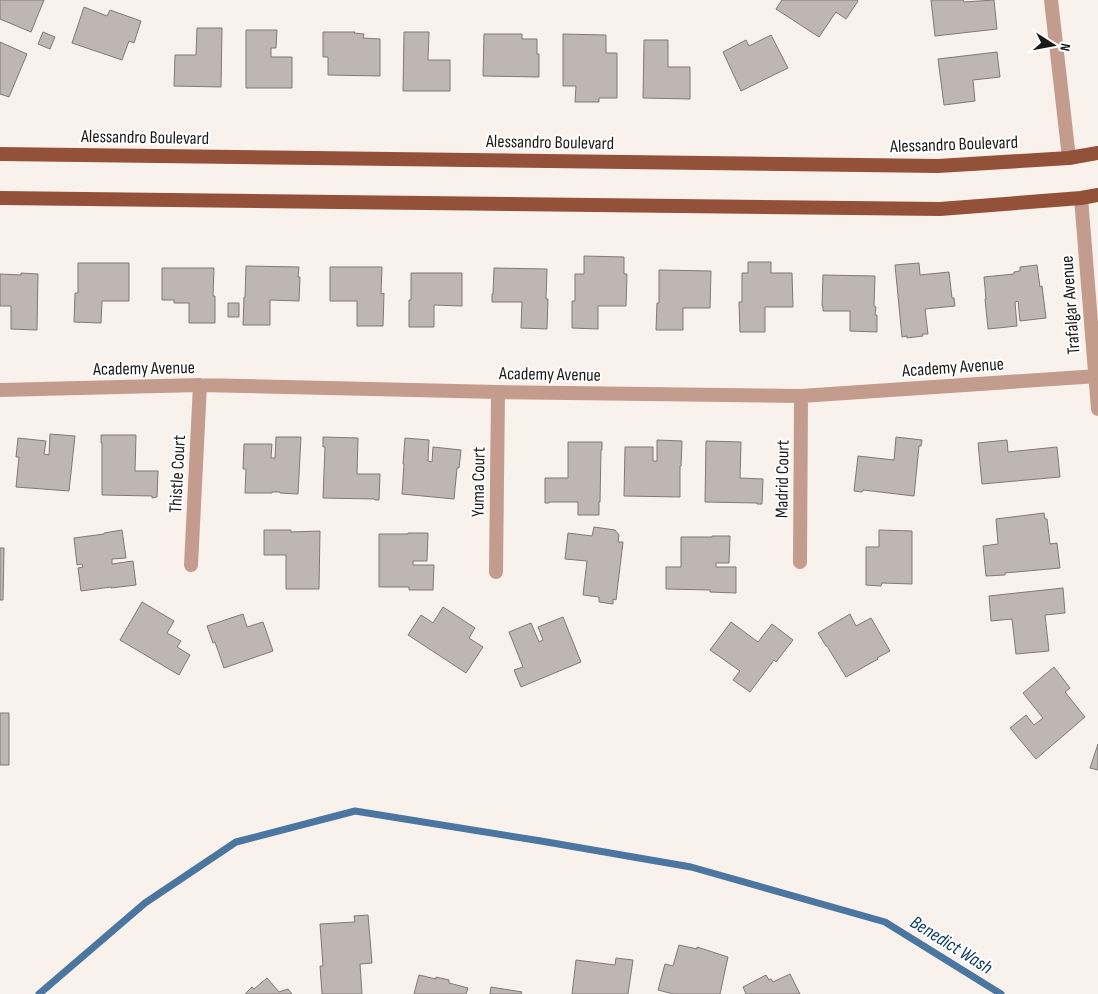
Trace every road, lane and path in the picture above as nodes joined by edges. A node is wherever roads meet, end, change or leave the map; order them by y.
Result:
1 (1051, 0) edge
2 (1098, 153) edge
3 (0, 154) edge
4 (1069, 158) junction
5 (1098, 195) edge
6 (0, 198) edge
7 (1081, 198) junction
8 (1096, 376) edge
9 (200, 385) junction
10 (0, 390) edge
11 (498, 392) junction
12 (801, 396) junction
13 (1098, 409) edge
14 (800, 562) dead end
15 (191, 565) dead end
16 (496, 572) dead end

1 - 4 street
2 - 4 main road, Alessandro Boulevard
3 - 4 main road, Alessandro Boulevard
5 - 7 main road
6 - 7 main road
7 - 8 street, Trafalgar Avenue
8 - 12 street, Academy Avenue
8 - 13 street, Trafalgar Avenue
9 - 10 street, Academy Avenue
9 - 11 street, Academy Avenue
9 - 15 street, Thistle Court
11 - 12 street, Academy Avenue
11 - 16 street, Yuma Court
12 - 14 street, Madrid Court

